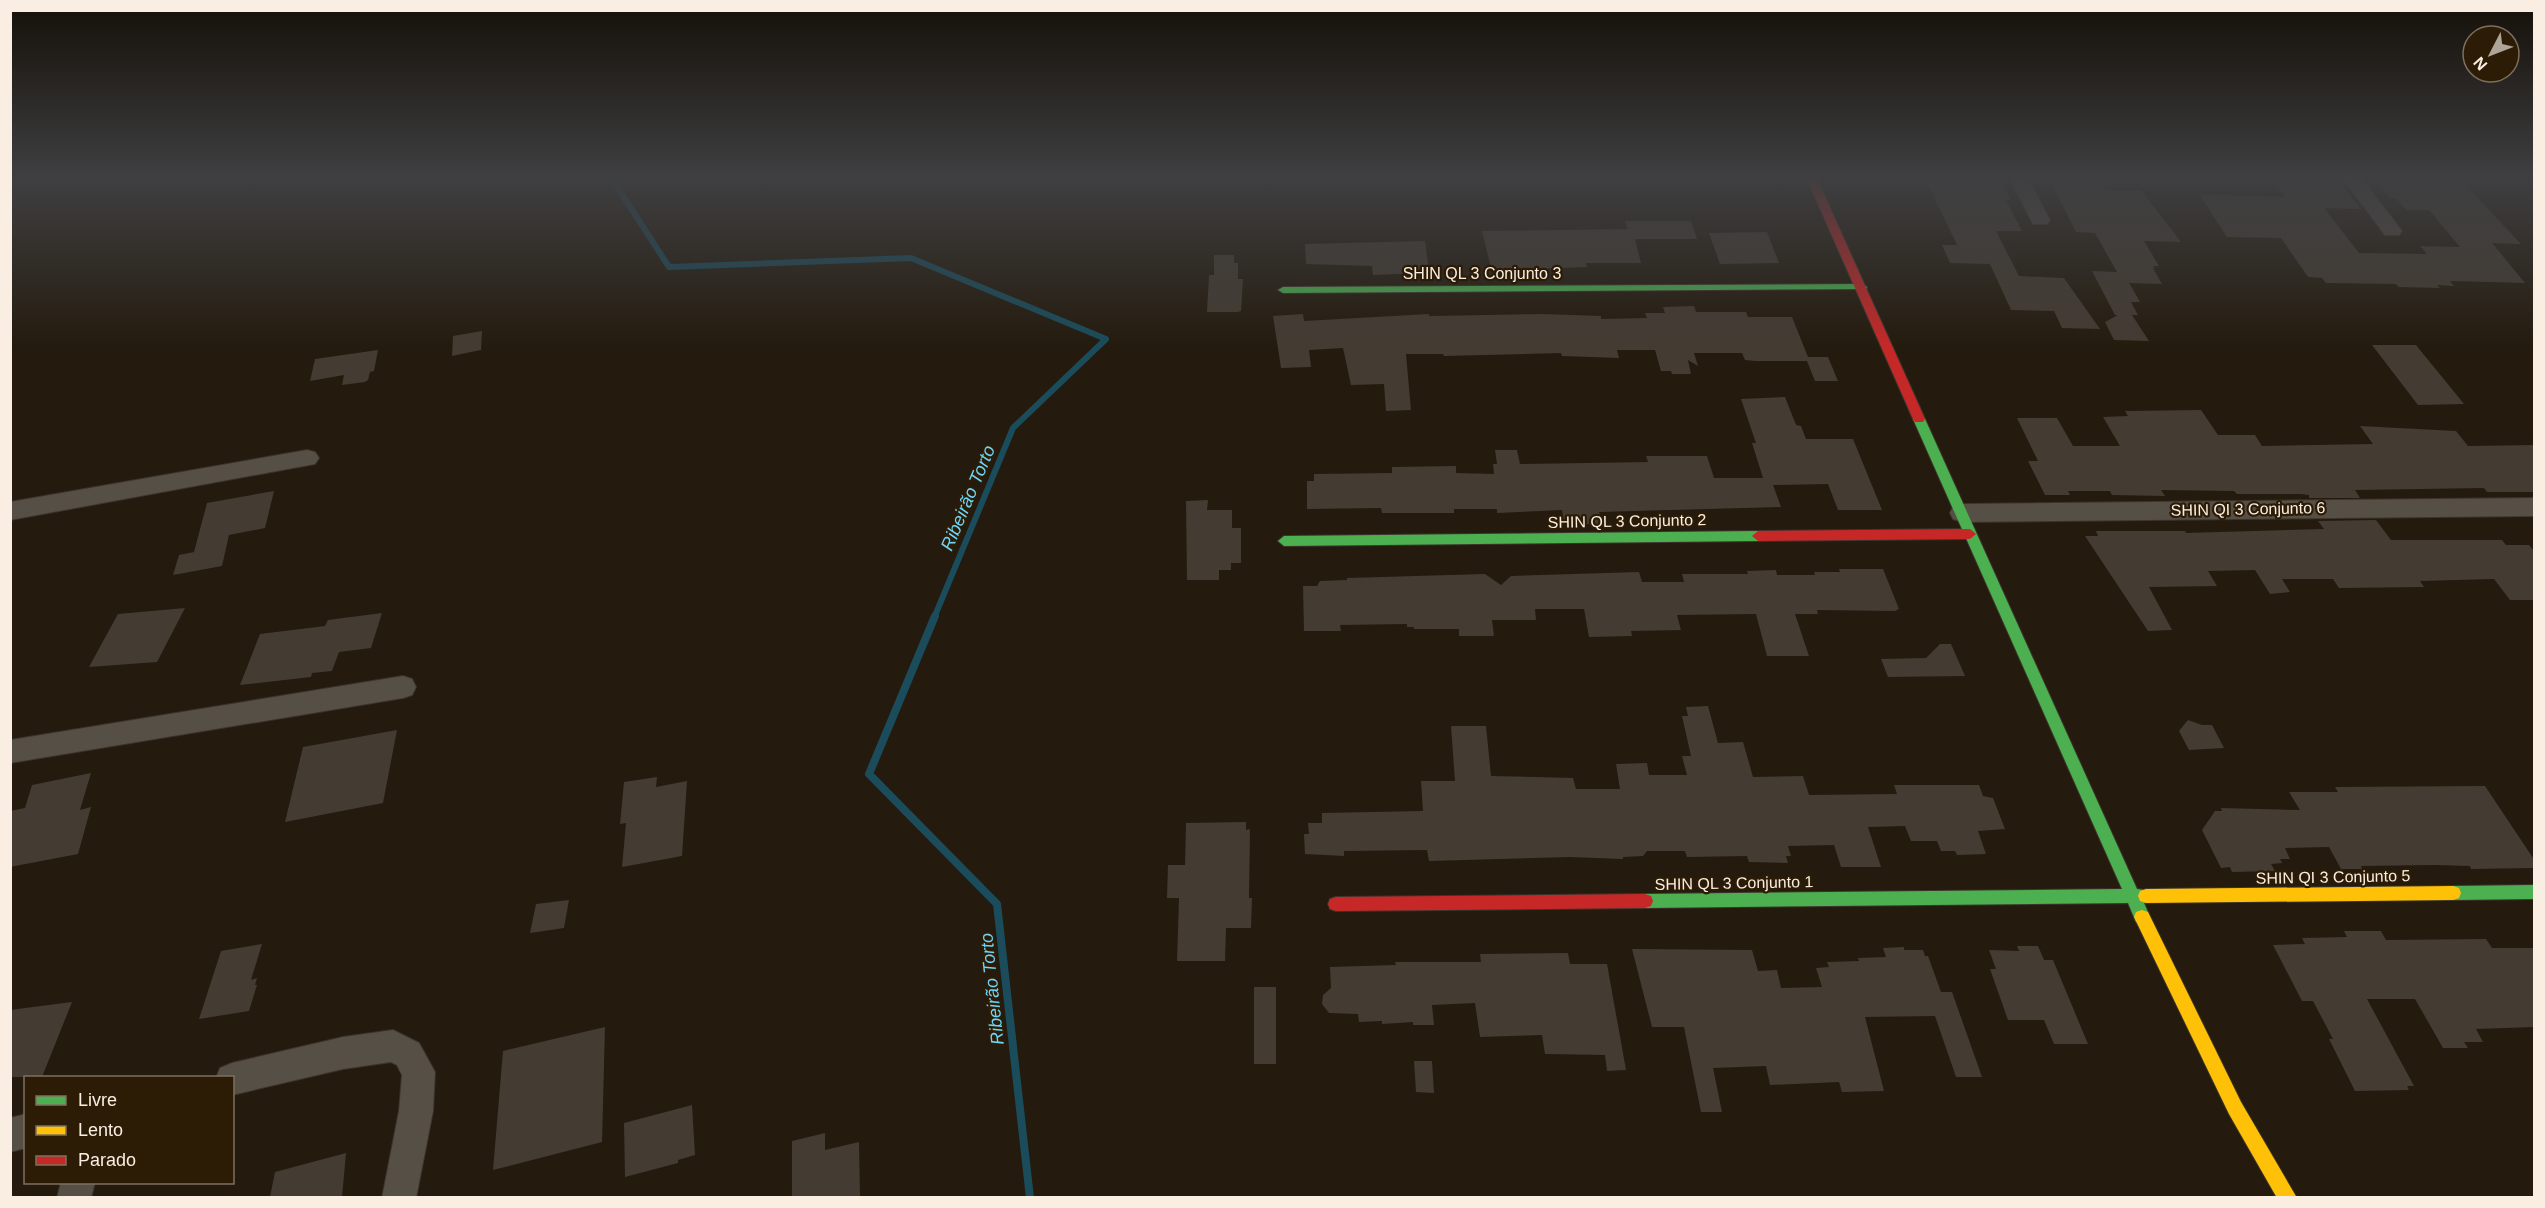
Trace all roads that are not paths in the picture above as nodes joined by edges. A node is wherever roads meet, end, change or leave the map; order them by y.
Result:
1 (1838, 235) edge
2 (1862, 287) junction
3 (1283, 290) dead end
4 (307, 458) dead end
5 (2535, 507) edge
6 (10, 511) edge
7 (1966, 524) junction
8 (1284, 541) dead end
9 (404, 687) dead end
10 (10, 752) edge
11 (2535, 892) edge
12 (2132, 896) junction
13 (1336, 904) dead end
14 (234, 1079) edge
15 (2235, 1108) junction
16 (2253, 1169) dead end
17 (399, 1197) edge
18 (2288, 1197) edge

1 - 2 street
2 - 3 street, SHIN QL 3 Conjunto 3
2 - 7 street
4 - 6 street
5 - 7 street, SHIN QI 3 Conjunto 6
7 - 8 street, SHIN QL 3 Conjunto 2
7 - 12 street
9 - 10 street
11 - 12 street, SHIN QI 3 Conjunto 5
12 - 13 street, SHIN QL 3 Conjunto 1
12 - 15 street
14 - 17 street
15 - 16 street
15 - 18 street

